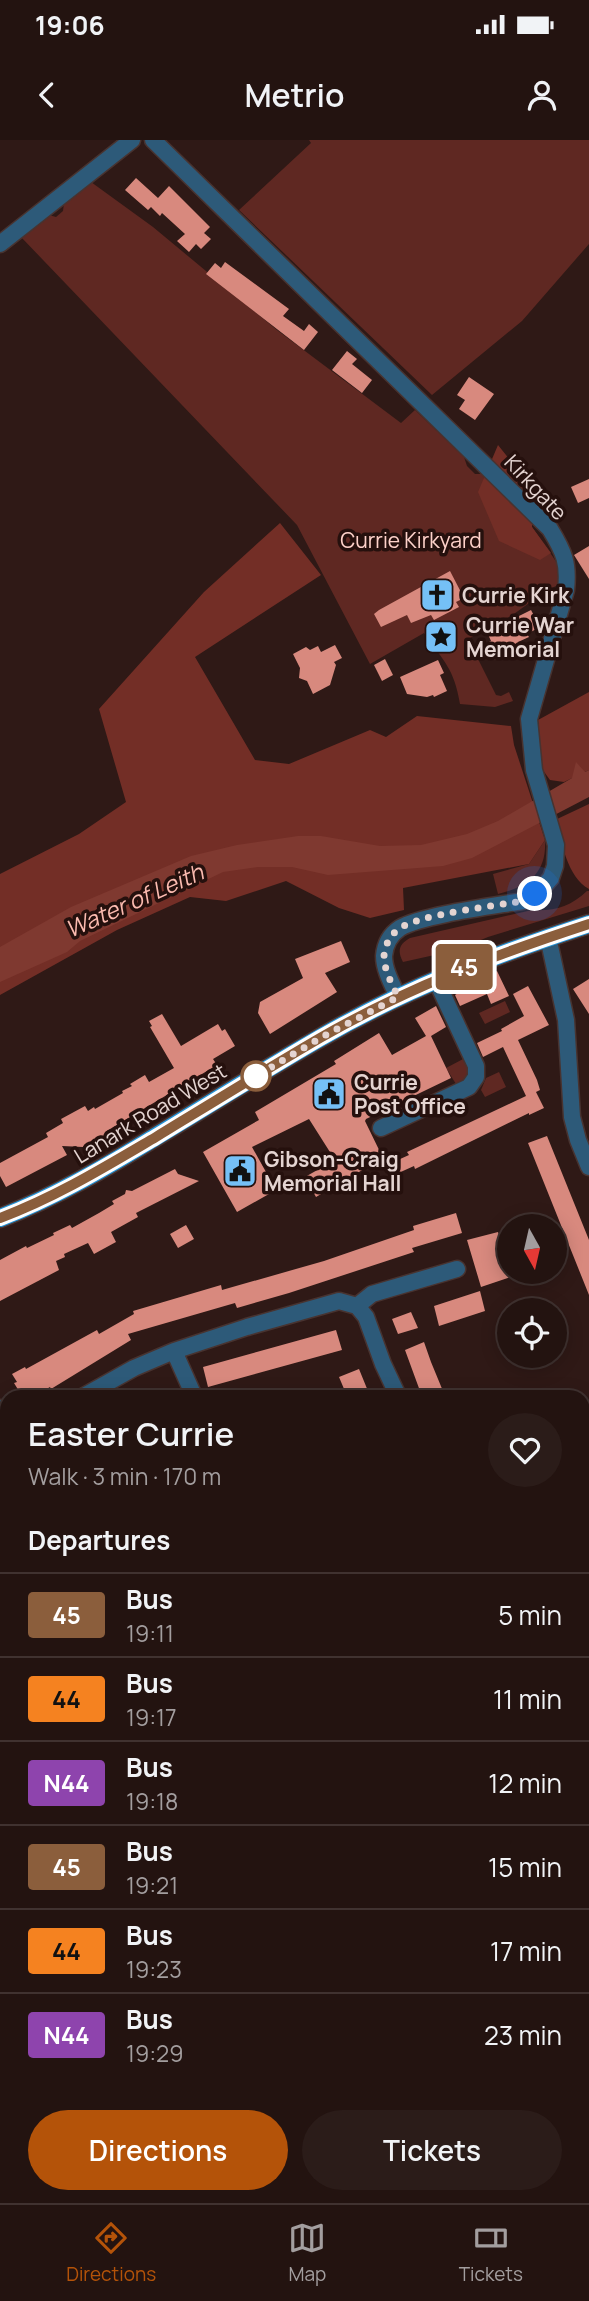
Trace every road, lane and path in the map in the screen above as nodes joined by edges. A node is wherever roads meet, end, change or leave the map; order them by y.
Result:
1 (132, 140) edge
2 (153, 140) edge
3 (0, 244) edge
4 (589, 924) edge
5 (548, 937) junction
6 (436, 980) junction
7 (398, 997) junction
8 (381, 1128) dead end
9 (589, 1167) edge
10 (0, 1218) edge
11 (457, 1269) dead end
12 (357, 1306) junction
13 (174, 1351) junction
14 (95, 1390) edge
15 (191, 1390) edge
16 (395, 1390) edge

1 - 3 street
2 - 7 street, Kirkgate
4 - 5 main road, Lanark Road West
5 - 6 main road, Lanark Road West
5 - 9 street
6 - 7 main road, Lanark Road West
6 - 8 street
7 - 10 main road, Lanark Road West
11 - 12 street
12 - 13 street
12 - 16 street
13 - 14 street
13 - 15 street

